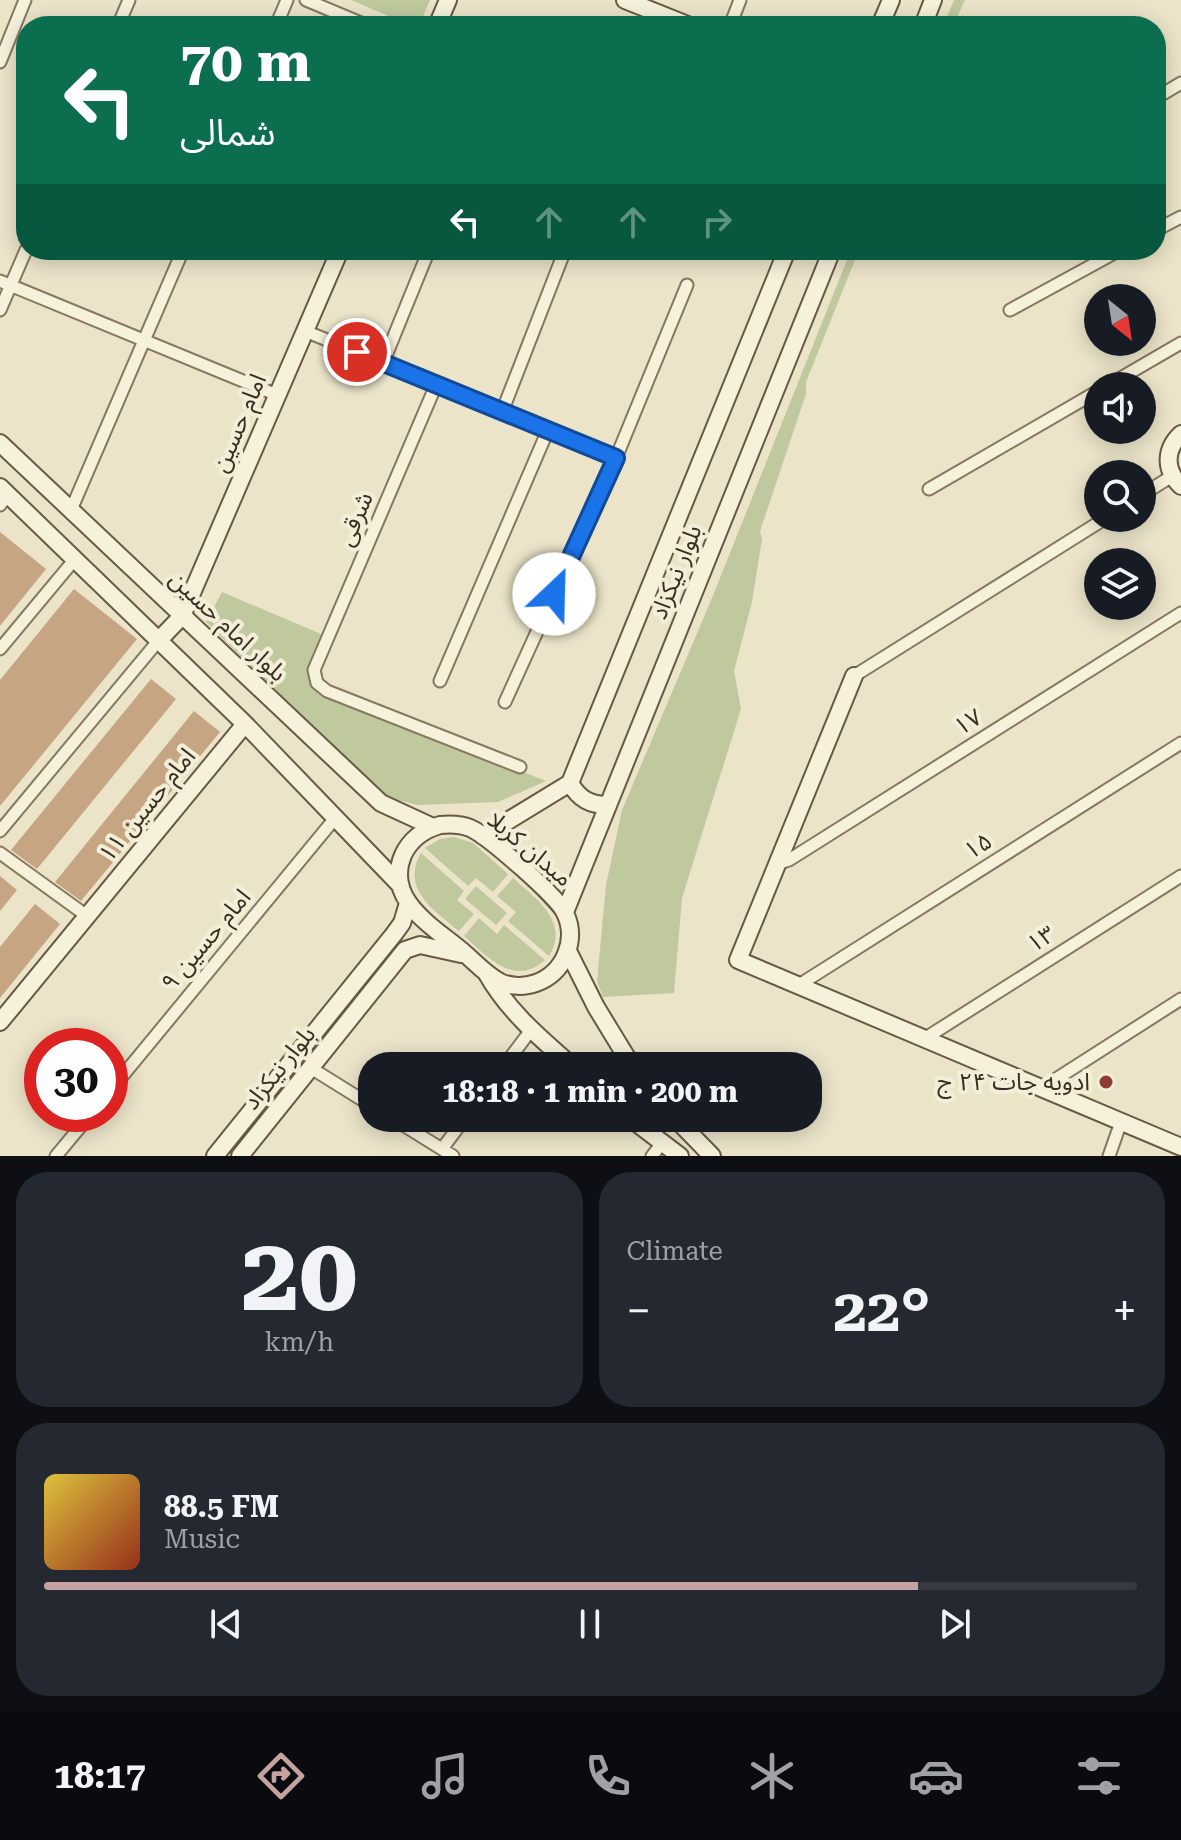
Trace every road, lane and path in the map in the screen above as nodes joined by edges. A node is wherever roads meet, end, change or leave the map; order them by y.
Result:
1 (306, 0) edge
2 (625, 0) edge
3 (344, 16) edge
4 (653, 16) edge
5 (16, 22) edge
6 (0, 62) edge
7 (20, 260) edge
8 (179, 260) edge
9 (336, 260) edge
10 (425, 260) edge
11 (561, 260) edge
12 (783, 260) edge
13 (828, 260) edge
14 (1102, 260) edge
15 (6, 283) edge
16 (687, 285) dead end
17 (0, 310) edge
18 (1010, 310) dead end
19 (305, 331) junction
20 (145, 341) junction
21 (1181, 343) edge
22 (383, 363) junction
23 (1131, 372) edge
24 (436, 385) junction
25 (277, 395) junction
26 (1084, 399) edge
27 (502, 412) junction
28 (548, 430) junction
29 (1181, 434) edge
30 (0, 443) edge
31 (616, 458) junction
32 (1177, 481) edge
33 (929, 489) dead end
34 (1156, 489) edge
35 (3, 496) edge
36 (71, 510) junction
37 (1084, 532) edge
38 (75, 559) junction
39 (1181, 613) edge
40 (182, 616) junction
41 (159, 640) junction
42 (0, 649) edge
43 (854, 676) joint
44 (440, 681) dead end
45 (505, 702) dead end
46 (245, 724) junction
47 (1181, 743) edge
48 (520, 767) dead end
49 (570, 783) junction
50 (608, 805) junction
51 (336, 817) junction
52 (433, 827) junction
53 (0, 831) edge
54 (483, 836) junction
55 (0, 853) edge
56 (777, 864) junction
57 (1181, 876) edge
58 (400, 885) junction
59 (408, 903) junction
60 (565, 912) junction
61 (87, 916) junction
62 (568, 951) junction
63 (469, 957) junction
64 (484, 970) junction
65 (799, 985) junction
66 (1181, 999) edge
67 (0, 1022) edge
68 (531, 1030) junction
69 (924, 1039) junction
70 (514, 1052) edge
71 (556, 1052) edge
72 (623, 1052) edge
73 (311, 1068) junction
74 (128, 1069) edge
75 (1042, 1088) junction
76 (358, 1097) edge
77 (1121, 1122) junction
78 (76, 1132) edge
79 (415, 1132) edge
80 (455, 1132) edge
81 (642, 1132) edge
82 (689, 1132) edge
83 (1181, 1147) edge
84 (442, 1149) junction
85 (657, 1150) edge
86 (56, 1156) edge
87 (215, 1156) edge
88 (240, 1156) edge
89 (453, 1156) edge
90 (680, 1156) edge
91 (712, 1156) edge
92 (1109, 1156) edge

1 - 3 street
2 - 4 main road
5 - 6 street
7 - 15 street
8 - 20 street
9 - 19 main road, امام حسین
10 - 22 street
11 - 27 street
12 - 49 main road, بلوار نیکزاد
13 - 50 main road, بلوار نیکزاد
14 - 18 street
15 - 17 street
15 - 20 street
16 - 31 street
19 - 22 street
19 - 25 main road, امام حسین
20 - 25 street
20 - 36 street
21 - 23 street
22 - 24 street
24 - 27 street
24 - 48 street, شرقی
25 - 40 main road, امام حسین
26 - 33 street
27 - 28 street
28 - 31 street
28 - 44 street
29 - 32 main road
30 - 36 main road, بلوار امام حسین
31 - 45 street
32 - 34 street
35 - 38 main road
36 - 40 main road, بلوار امام حسین
37 - 43 street
38 - 41 main road
38 - 42 street
39 - 56 street, ۱۷
40 - 41 main road
40 - 52 main road, بلوار امام حسین
41 - 46 main road
41 - 53 street
43 - 56 main road
46 - 51 main road
46 - 61 main road, امام حسین ۱۱
47 - 65 street, ۱۵
49 - 50 main road
49 - 54 main road
50 - 60 main road, بلوار نیکزاد
51 - 58 main road
51 - 74 street, امام حسین ۹
52 - 54 main road, میدان کربلا
52 - 58 main road
54 - 60 main road, میدان کربلا
55 - 61 street
56 - 65 main road
57 - 69 street, ۱۳
58 - 59 main road
59 - 63 main road
59 - 87 main road, بلوار نیکزاد
60 - 62 main road, میدان کربلا
61 - 67 main road, امام حسین ۱۱
62 - 64 main road
62 - 72 main road
63 - 64 main road
63 - 73 main road, بلوار نیکزاد
64 - 68 main road
65 - 69 main road
66 - 75 street
68 - 70 street
68 - 71 main road
69 - 75 main road
73 - 76 street
73 - 88 main road, بلوار نیکزاد
75 - 77 main road
77 - 83 main road
77 - 92 street
78 - 86 street
79 - 84 street
80 - 84 street
81 - 85 main road
82 - 91 main road
84 - 89 street
85 - 90 main road

